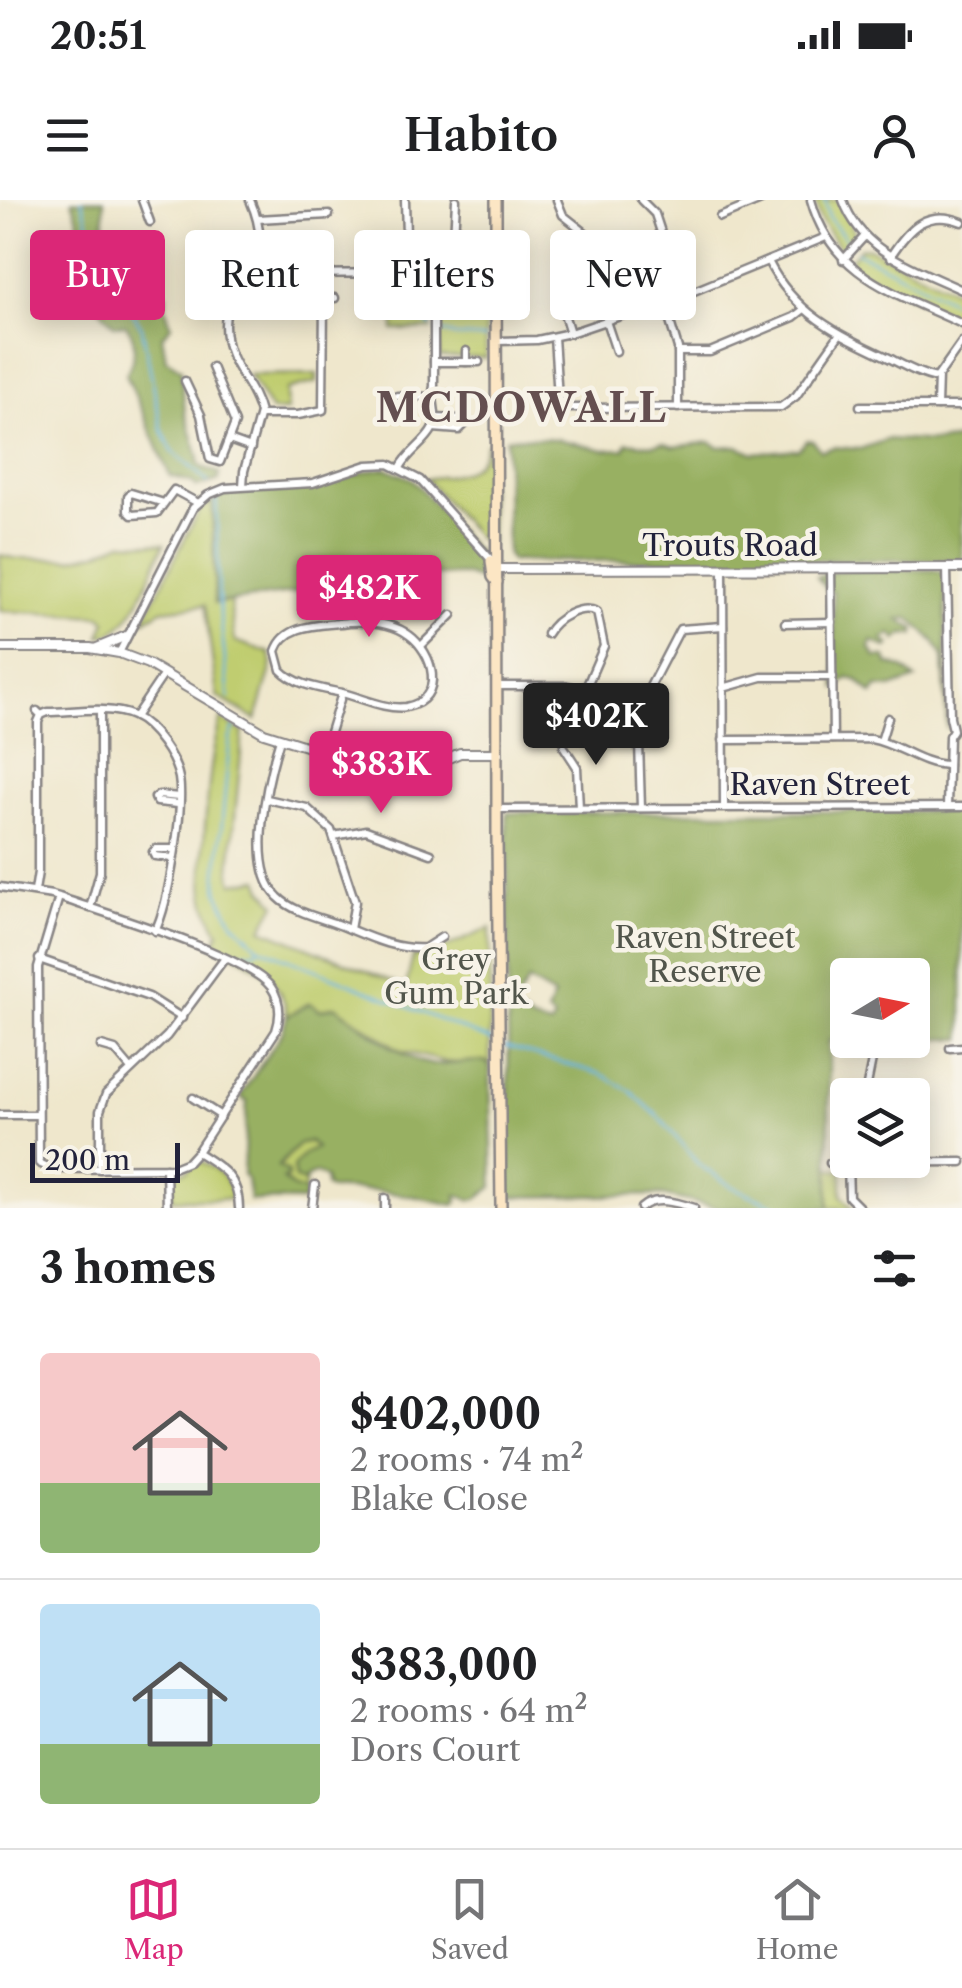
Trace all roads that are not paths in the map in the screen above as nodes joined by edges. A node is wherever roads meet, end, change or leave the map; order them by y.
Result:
1 (142, 200) edge
2 (250, 200) edge
3 (405, 200) edge
4 (456, 200) edge
5 (496, 200) edge
6 (557, 200) edge
7 (761, 200) edge
8 (811, 200) edge
9 (843, 200) edge
10 (646, 202) edge
11 (329, 216) dead end
12 (720, 217) dead end
13 (258, 219) junction
14 (150, 222) dead end
15 (962, 222) edge
16 (259, 230) edge
17 (406, 230) edge
18 (454, 230) edge
19 (583, 230) edge
20 (660, 230) edge
21 (864, 237) junction
22 (826, 238) junction
23 (890, 256) junction
24 (843, 260) junction
25 (768, 262) junction
26 (696, 290) edge
27 (962, 290) edge
28 (803, 310) junction
29 (226, 320) edge
30 (324, 320) edge
31 (433, 320) edge
32 (566, 320) edge
33 (609, 320) edge
34 (669, 320) edge
35 (606, 321) junction
36 (962, 324) edge
37 (570, 332) junction
38 (839, 335) junction
39 (554, 338) junction
40 (496, 341) junction
41 (962, 342) edge
42 (616, 350) dead end
43 (466, 351) dead end
44 (678, 352) junction
45 (434, 362) junction
46 (466, 362) junction
47 (479, 362) dead end
48 (211, 368) dead end
49 (937, 378) junction
50 (185, 382) dead end
51 (397, 395) dead end
52 (431, 397) junction
53 (860, 406) dead end
54 (937, 406) junction
55 (962, 406) edge
56 (678, 408) junction
57 (260, 416) junction
58 (230, 440) junction
59 (251, 448) junction
60 (400, 468) junction
61 (244, 486) junction
62 (198, 502) junction
63 (164, 503) junction
64 (498, 548) junction
65 (480, 549) junction
66 (496, 565) junction
67 (831, 567) junction
68 (947, 567) junction
69 (723, 568) junction
70 (962, 568) edge
71 (452, 614) dead end
72 (832, 622) junction
73 (785, 623) dead end
74 (723, 626) junction
75 (613, 628) dead end
76 (603, 630) junction
77 (547, 634) dead end
78 (126, 636) junction
79 (421, 646) junction
80 (0, 648) edge
81 (97, 648) junction
82 (119, 653) junction
83 (164, 674) junction
84 (833, 677) junction
85 (498, 686) junction
86 (723, 688) junction
87 (585, 690) junction
88 (342, 694) junction
89 (100, 712) junction
90 (135, 717) junction
91 (888, 718) dead end
92 (628, 730) junction
93 (958, 730) edge
94 (280, 739) junction
95 (723, 740) junction
96 (833, 740) junction
97 (880, 741) junction
98 (564, 747) dead end
99 (324, 752) junction
100 (498, 754) junction
101 (948, 765) junction
102 (267, 799) junction
103 (947, 807) junction
104 (962, 807) edge
105 (578, 808) junction
106 (641, 808) junction
107 (724, 808) junction
108 (497, 809) junction
109 (334, 836) junction
110 (431, 854) dead end
111 (0, 888) edge
112 (34, 890) junction
113 (59, 897) junction
114 (90, 908) junction
115 (350, 929) junction
116 (155, 931) junction
117 (442, 937) dead end
118 (224, 958) junction
119 (39, 959) junction
120 (182, 1018) junction
121 (101, 1046) dead end
122 (962, 1047) edge
123 (950, 1048) dead end
124 (132, 1068) junction
125 (193, 1098) dead end
126 (0, 1115) edge
127 (38, 1115) junction
128 (221, 1116) junction
129 (197, 1152) junction
130 (930, 1162) edge
131 (962, 1162) edge
132 (166, 1168) junction
133 (100, 1169) junction
134 (848, 1178) edge
135 (315, 1185) dead end
136 (384, 1198) dead end
137 (642, 1206) edge
138 (167, 1208) edge
139 (239, 1208) edge
140 (312, 1208) edge
141 (384, 1208) edge
142 (501, 1208) edge
143 (694, 1208) edge
144 (860, 1208) edge

1 - 14 street
2 - 13 street
3 - 17 street
4 - 18 street
5 - 40 main road
6 - 19 street
7 - 12 street
8 - 22 street
9 - 21 street
10 - 20 street
11 - 13 street
13 - 16 street
15 - 23 street
21 - 23 street
21 - 24 street
22 - 24 street
22 - 25 street
23 - 27 street
24 - 36 street
25 - 26 street
25 - 28 street
28 - 38 street
28 - 44 street
29 - 57 street
30 - 57 street
31 - 45 street
32 - 37 street
33 - 35 street
34 - 44 street
35 - 37 street
35 - 42 street
37 - 39 street
38 - 49 street
38 - 56 street
39 - 40 street
39 - 56 street
40 - 64 main road
41 - 49 street
43 - 46 street
44 - 56 street
45 - 46 street
45 - 52 street
46 - 47 street
48 - 58 street
49 - 54 street
50 - 58 street
51 - 52 street
52 - 60 street
53 - 54 street
54 - 55 street
57 - 59 street
58 - 59 street
59 - 61 street
60 - 61 street
60 - 65 street
61 - 62 street
62 - 63 street
62 - 78 street
63 - 63 street
64 - 65 street
64 - 66 main road
65 - 66 street
66 - 69 street, Trouts Road
66 - 85 main road
67 - 68 street, Trouts Road
67 - 69 street, Trouts Road
67 - 72 street
68 - 70 street, Trouts Road
68 - 93 street
69 - 74 street
71 - 79 street
72 - 73 street
72 - 84 street
74 - 86 street
74 - 92 street
75 - 76 street
76 - 77 street
76 - 87 street
78 - 81 street
78 - 82 street
79 - 88 street
79 - 88 street
80 - 81 street
81 - 82 street
82 - 83 street
83 - 90 street
83 - 94 street
84 - 86 street
84 - 96 street
85 - 87 street
85 - 100 main road
86 - 95 street
87 - 92 street
88 - 99 street
89 - 90 street
89 - 112 street
89 - 114 street
90 - 116 street
91 - 97 street
92 - 106 street
93 - 101 street
94 - 99 street
94 - 102 street
95 - 96 street
95 - 107 street
96 - 97 street
97 - 101 street
98 - 105 street
99 - 100 street
100 - 108 main road
101 - 103 street
102 - 109 street
102 - 115 street
103 - 104 street, Raven Street
103 - 107 street, Raven Street
105 - 106 street, Raven Street
105 - 108 street, Raven Street
106 - 107 street, Raven Street
108 - 142 main road
109 - 110 street
109 - 115 street
111 - 112 street
112 - 113 street
113 - 114 street
113 - 119 street
114 - 116 street
115 - 117 street
116 - 118 street
118 - 120 street
118 - 128 street
119 - 120 street
119 - 127 street
120 - 124 street
121 - 124 street
122 - 123 street
124 - 133 street
125 - 128 street
126 - 127 street
127 - 133 street
128 - 129 street
129 - 132 street
129 - 139 street
130 - 131 street
132 - 133 street
132 - 138 street
134 - 144 street
135 - 140 street
136 - 141 street
137 - 143 street

